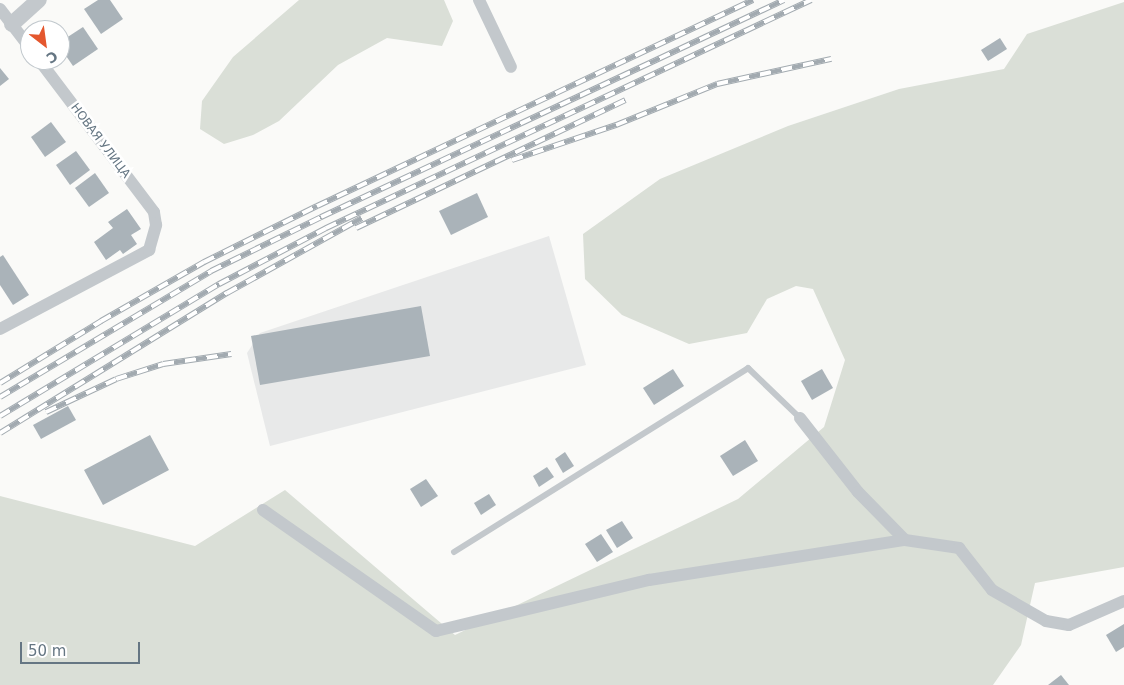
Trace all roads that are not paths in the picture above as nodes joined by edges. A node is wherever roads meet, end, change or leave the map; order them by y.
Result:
1 (39, 0) edge
2 (479, 0) edge
3 (0, 8) edge
4 (12, 24) junction
5 (20, 35) edge
6 (511, 68) dead end
7 (47, 70) edge
8 (0, 329) edge
9 (800, 418) joint
10 (263, 510) dead end
11 (905, 540) junction
12 (454, 552) dead end
13 (1124, 601) edge

1 - 4 street
2 - 6 street
3 - 4 street
4 - 5 street
7 - 8 street, НОВАЯ УЛИЦА
9 - 11 street
9 - 12 lane
10 - 11 street
11 - 13 street

